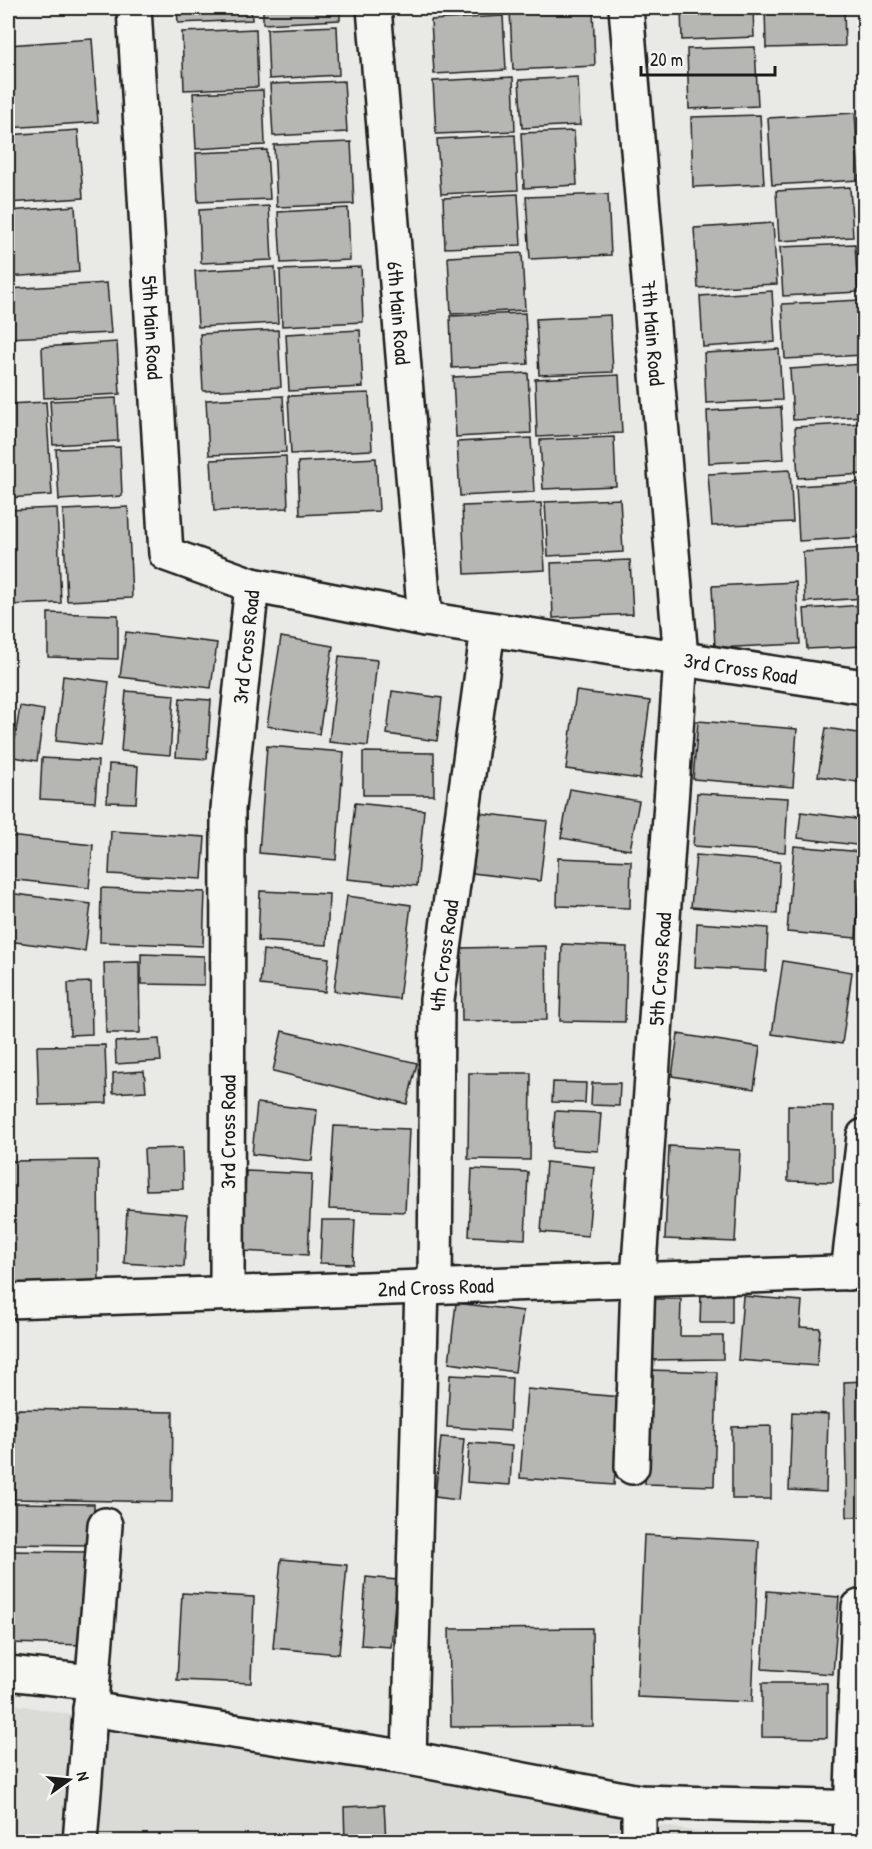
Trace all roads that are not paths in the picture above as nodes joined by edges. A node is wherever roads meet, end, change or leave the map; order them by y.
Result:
1 (134, 8) edge
2 (374, 8) edge
3 (626, 8) edge
4 (252, 585) junction
5 (424, 619) junction
6 (488, 629) junction
7 (681, 658) junction
8 (864, 687) edge
9 (864, 1136) edge
10 (856, 1272) edge
11 (638, 1280) junction
12 (429, 1286) junction
13 (227, 1294) junction
14 (8, 1301) edge
15 (632, 1467) dead end
16 (105, 1525) dead end
17 (859, 1607) dead end
18 (8, 1673) edge
19 (90, 1695) junction
20 (409, 1758) junction
21 (639, 1802) junction
22 (858, 1808) edge
23 (80, 1842) edge
24 (639, 1842) edge
25 (850, 1842) edge

1 - 4 street, 5th Main Road
2 - 5 street, 6th Main Road
3 - 7 street, 7th Main Road
4 - 5 street, 3rd Cross Road
4 - 13 street, 3rd Cross Road
5 - 6 street, 3rd Cross Road
6 - 7 street, 3rd Cross Road
6 - 12 street, 4th Cross Road
7 - 8 street, 3rd Cross Road
7 - 11 street, 5th Cross Road
9 - 10 street
10 - 11 street, 2nd Cross Road
11 - 12 street, 2nd Cross Road
11 - 15 street, 5th Cross Road
12 - 13 street, 2nd Cross Road
12 - 20 street, 4th Cross Road
13 - 14 street, 2nd Cross Road
16 - 19 street
17 - 22 street
18 - 19 street
19 - 20 street
19 - 23 street
20 - 21 street
21 - 22 street
21 - 24 street
22 - 25 street

